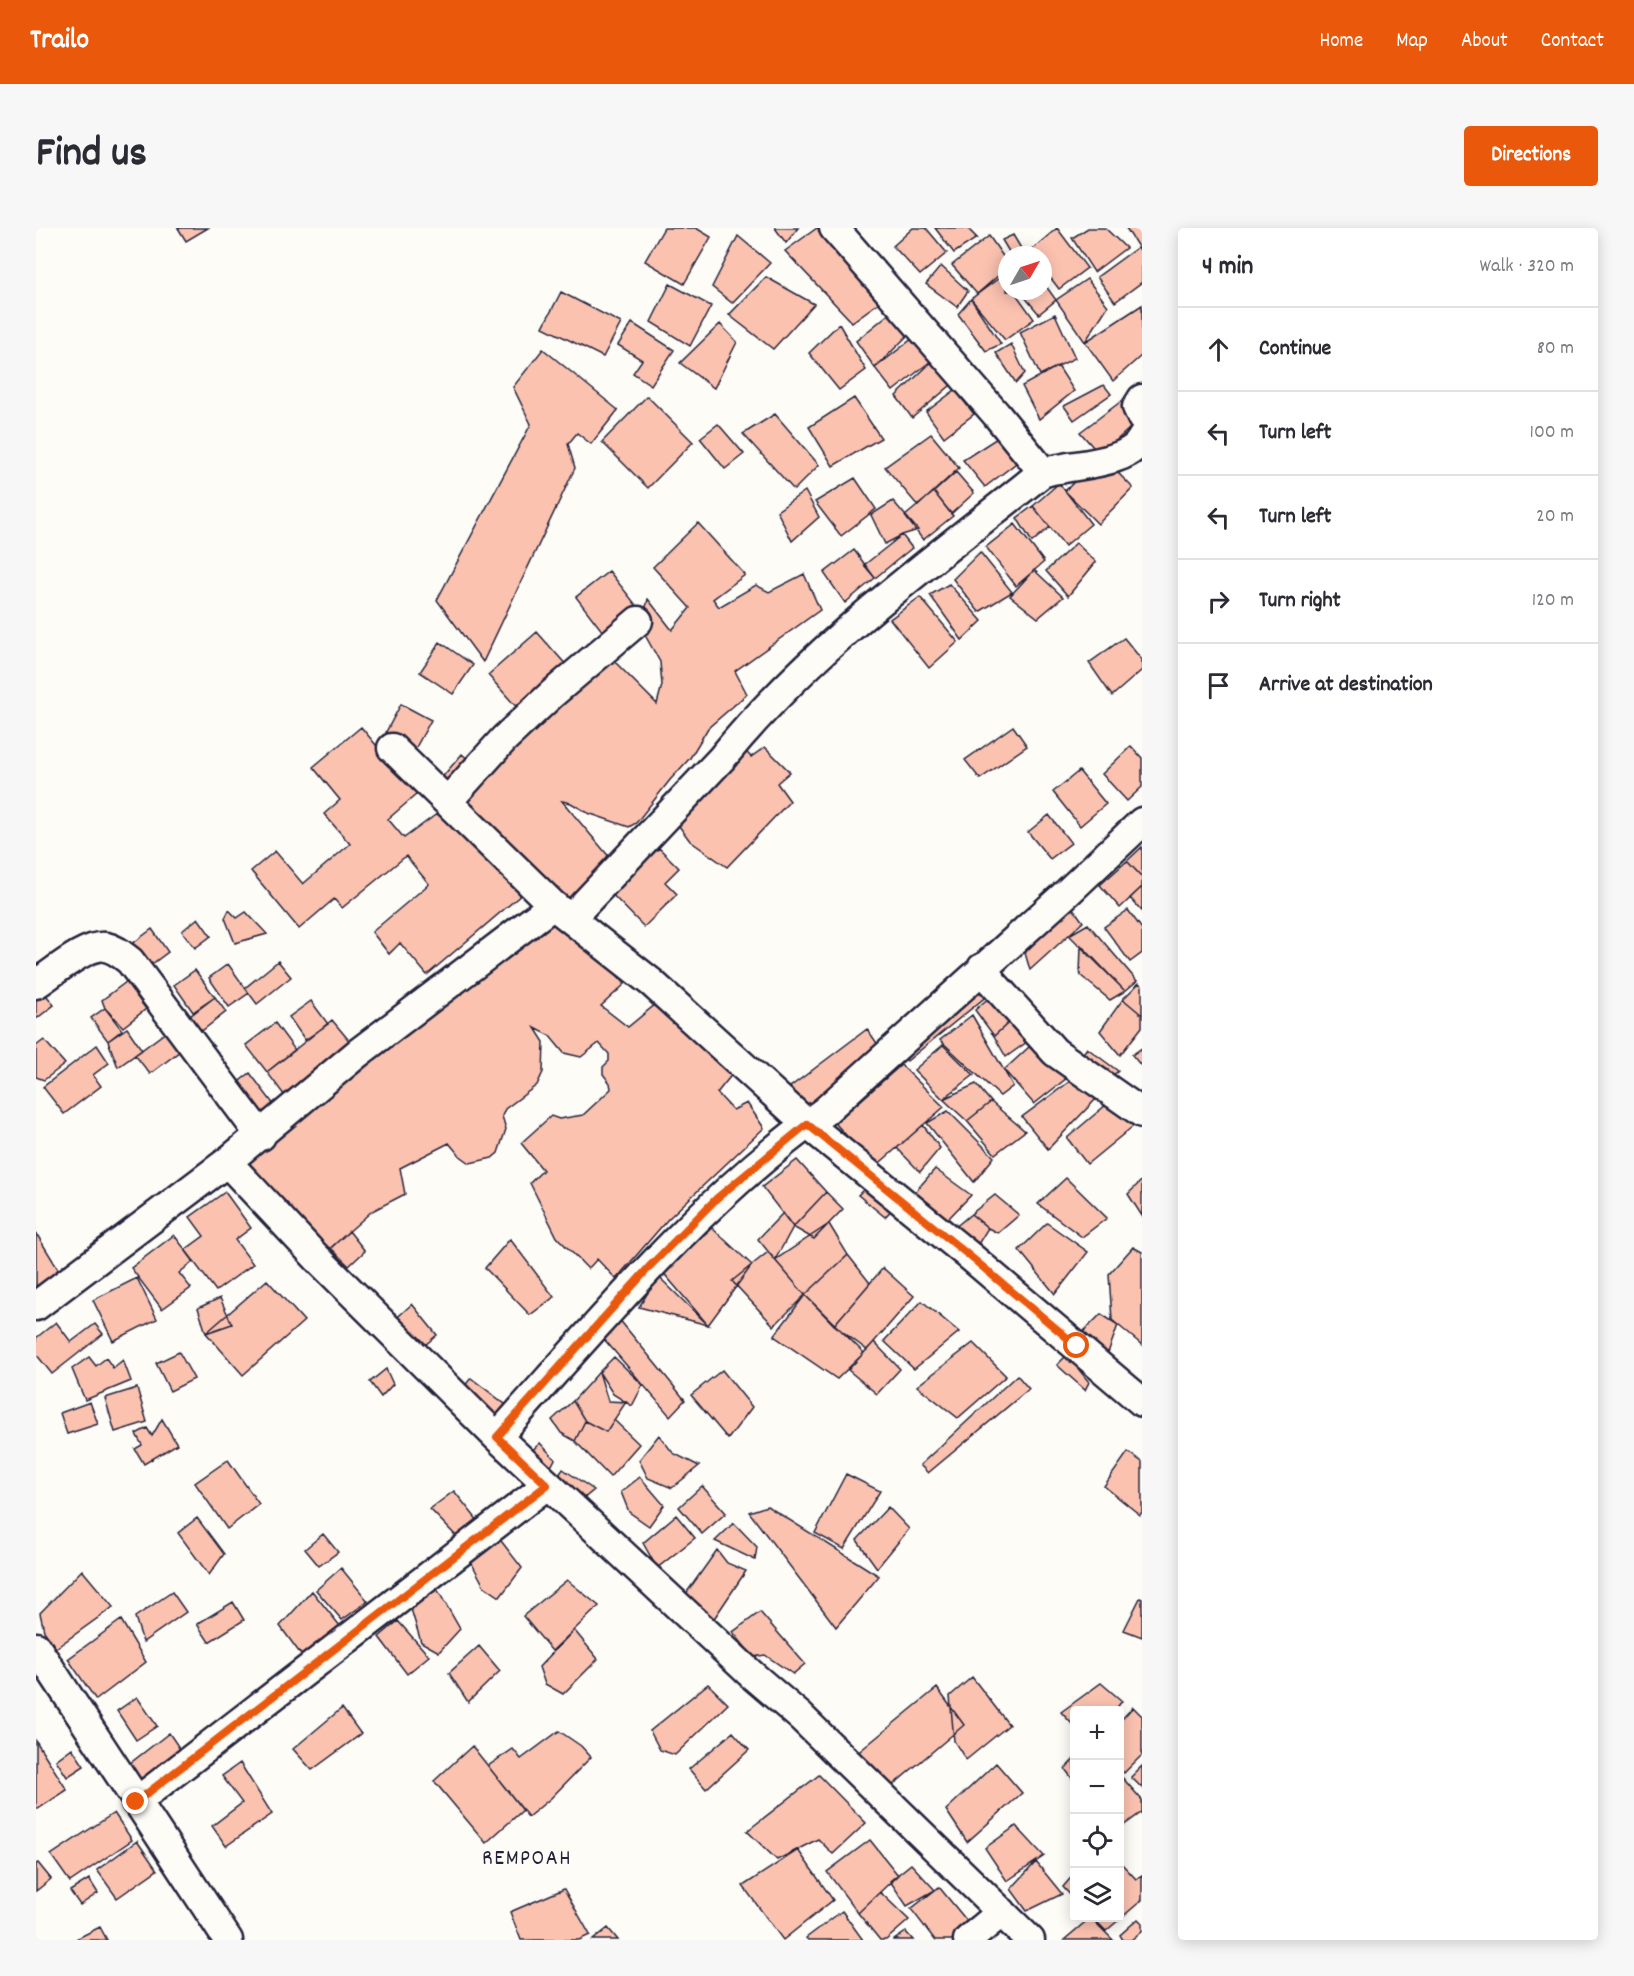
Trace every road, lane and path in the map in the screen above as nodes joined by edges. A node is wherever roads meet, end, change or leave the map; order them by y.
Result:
1 (834, 228) edge
2 (1142, 399) edge
3 (1142, 418) edge
4 (1142, 438) edge
5 (1043, 472) junction
6 (638, 621) dead end
7 (392, 748) dead end
8 (448, 801) junction
9 (1142, 822) edge
10 (562, 911) junction
11 (982, 968) junction
12 (36, 984) edge
13 (1142, 1113) edge
14 (807, 1124) junction
15 (261, 1136) junction
16 (226, 1162) junction
17 (36, 1306) edge
18 (1142, 1402) edge
19 (497, 1437) junction
20 (547, 1485) junction
21 (36, 1647) edge
22 (136, 1802) junction
23 (1002, 1912) junction
24 (228, 1940) edge
25 (968, 1940) edge
26 (1030, 1940) edge

1 - 5 street
2 - 3 street
4 - 5 street
5 - 10 street
6 - 8 street
7 - 8 street
8 - 10 street
9 - 11 street
10 - 14 street
10 - 15 street
11 - 13 street
11 - 14 street
12 - 15 street
14 - 18 street
14 - 19 street
15 - 16 street
16 - 17 street
16 - 19 street
19 - 20 street
20 - 22 street
20 - 23 street
21 - 22 street
22 - 24 street
23 - 25 street
23 - 26 street

